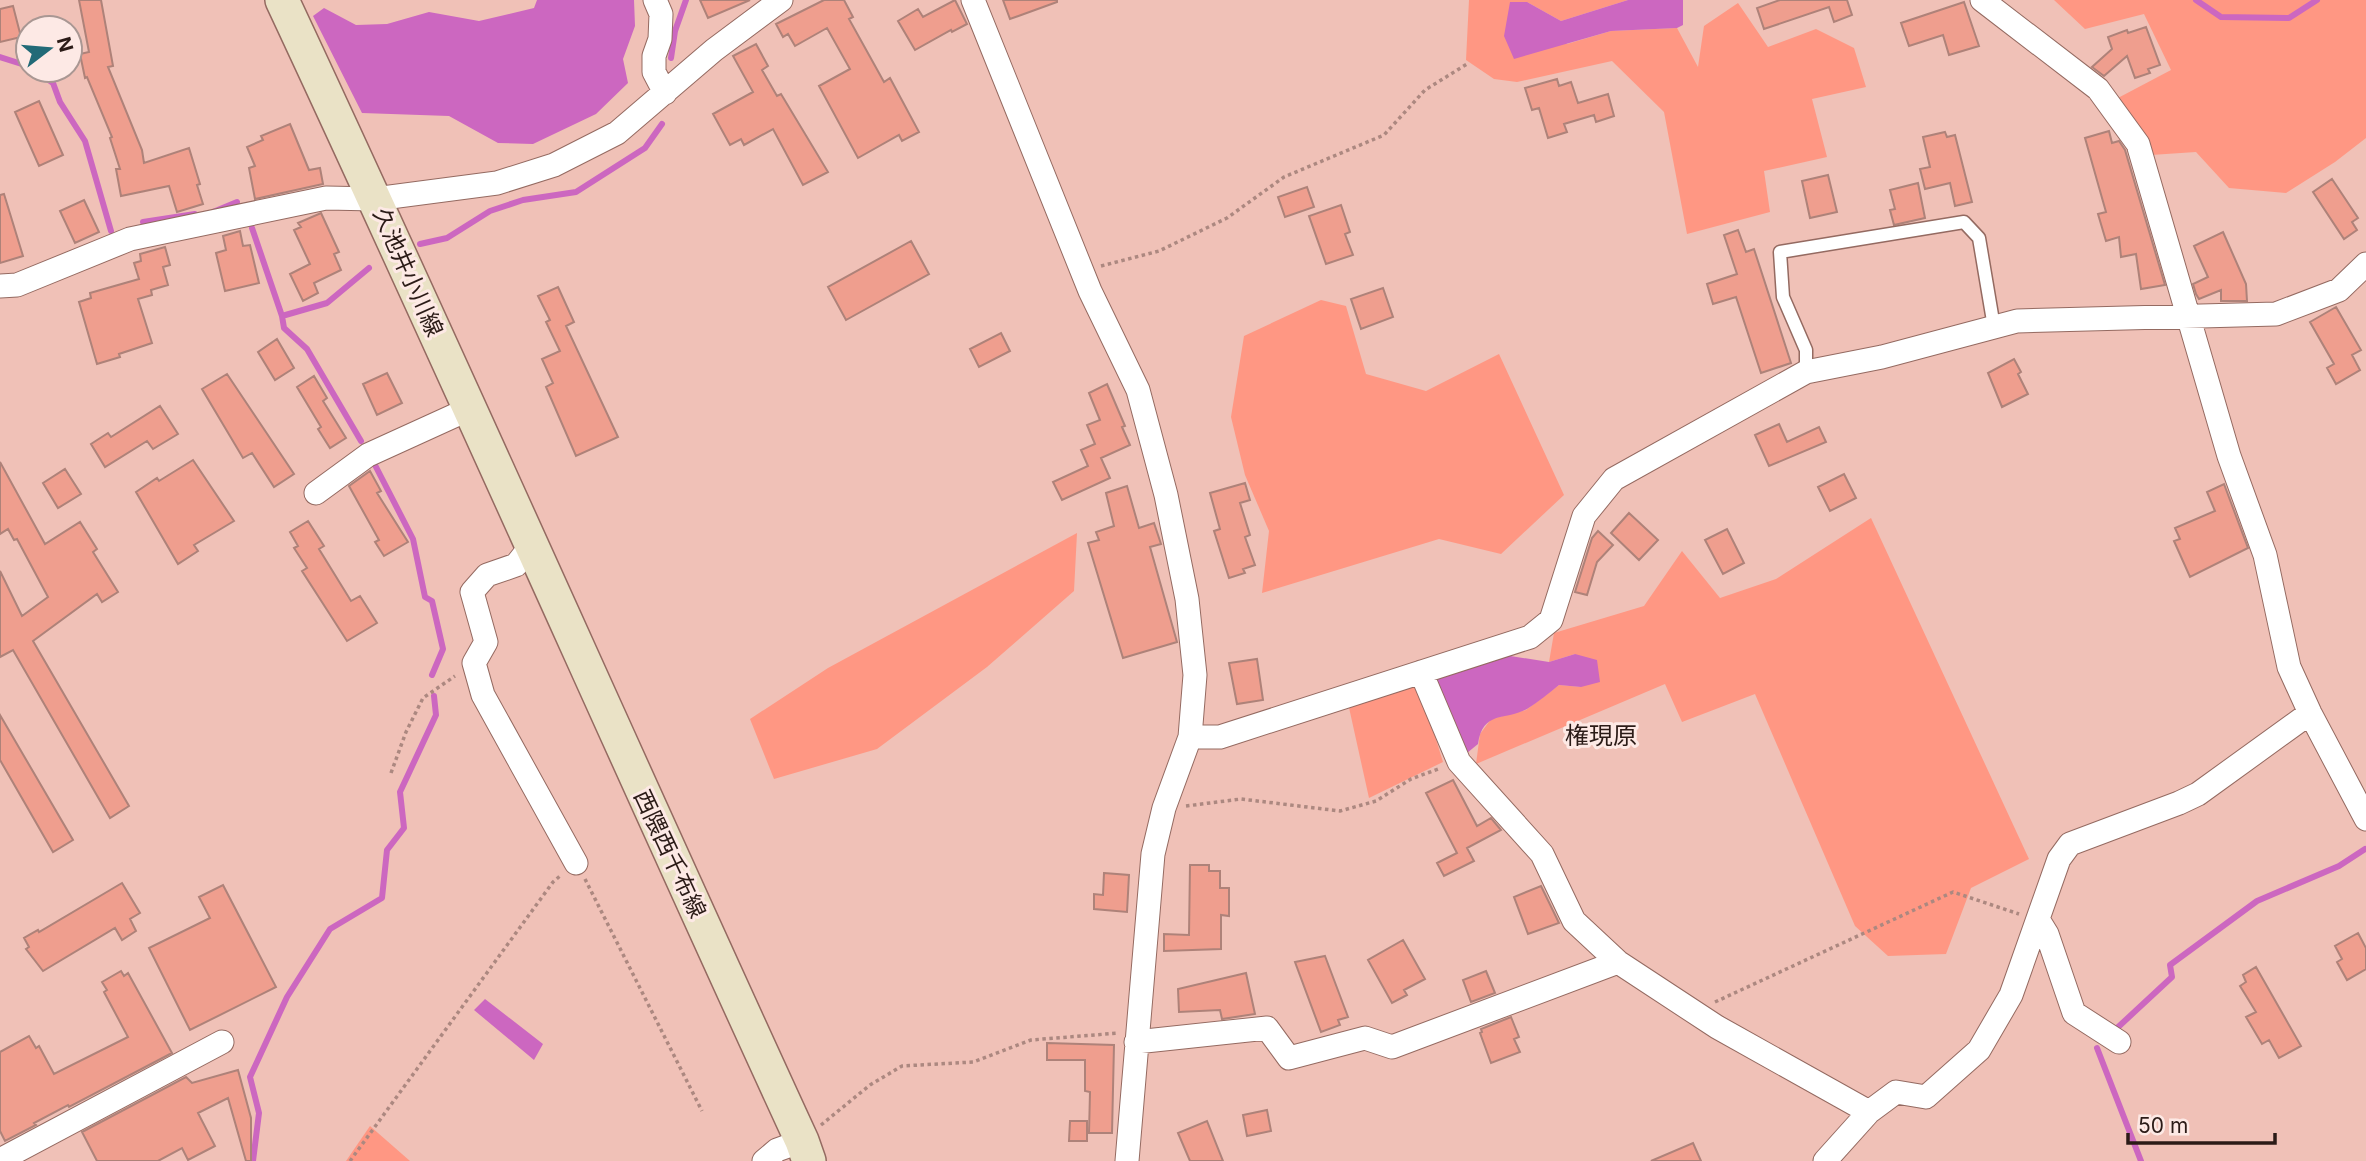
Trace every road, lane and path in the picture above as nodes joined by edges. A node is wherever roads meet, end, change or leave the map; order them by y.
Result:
1 (282, 0) edge
2 (655, 0) edge
3 (781, 0) edge
4 (973, 0) edge
5 (1982, 0) edge
6 (1467, 64) dead end
7 (665, 93) junction
8 (375, 199) junction
9 (2366, 264) edge
10 (1082, 271) junction
11 (0, 286) edge
12 (2186, 316) junction
13 (1994, 327) junction
14 (1806, 372) junction
15 (469, 409) junction
16 (316, 493) dead end
17 (531, 546) junction
18 (474, 663) junction
19 (1421, 672) junction
20 (2310, 713) junction
21 (1190, 737) junction
22 (1459, 762) junction
23 (391, 773) dead end
24 (1164, 808) junction
25 (2366, 819) edge
26 (576, 863) junction
27 (2039, 921) junction
28 (1618, 962) junction
29 (1694, 1011) junction
30 (222, 1042) dead end
31 (1136, 1042) junction
32 (2119, 1042) dead end
33 (702, 1111) dead end
34 (1869, 1112) junction
35 (806, 1151) edge
36 (0, 1160) edge
37 (350, 1161) edge
38 (765, 1161) edge
39 (1126, 1161) edge
40 (1825, 1161) edge

1 - 8 street, 久池井小川線
2 - 7 street
3 - 7 street
4 - 10 street
5 - 12 street
6 - 10 path
7 - 8 street
8 - 11 street
8 - 15 street, 久池井小川線
9 - 12 street
10 - 21 street
12 - 13 street
12 - 20 street
13 - 14 street
13 - 14 lane
14 - 19 street
15 - 16 street
15 - 17 street, 久池井小川線
17 - 18 street
17 - 35 street, 西隈西千布線
18 - 23 path
18 - 26 street
19 - 21 street
19 - 22 street
20 - 25 street
20 - 27 street
21 - 24 street
22 - 24 path
22 - 28 street
24 - 31 street
26 - 33 path
26 - 37 path
27 - 29 path
27 - 32 street
27 - 34 street
28 - 29 street
28 - 31 street
29 - 34 street
30 - 36 street
31 - 35 path
31 - 39 street
34 - 40 street
35 - 38 street

